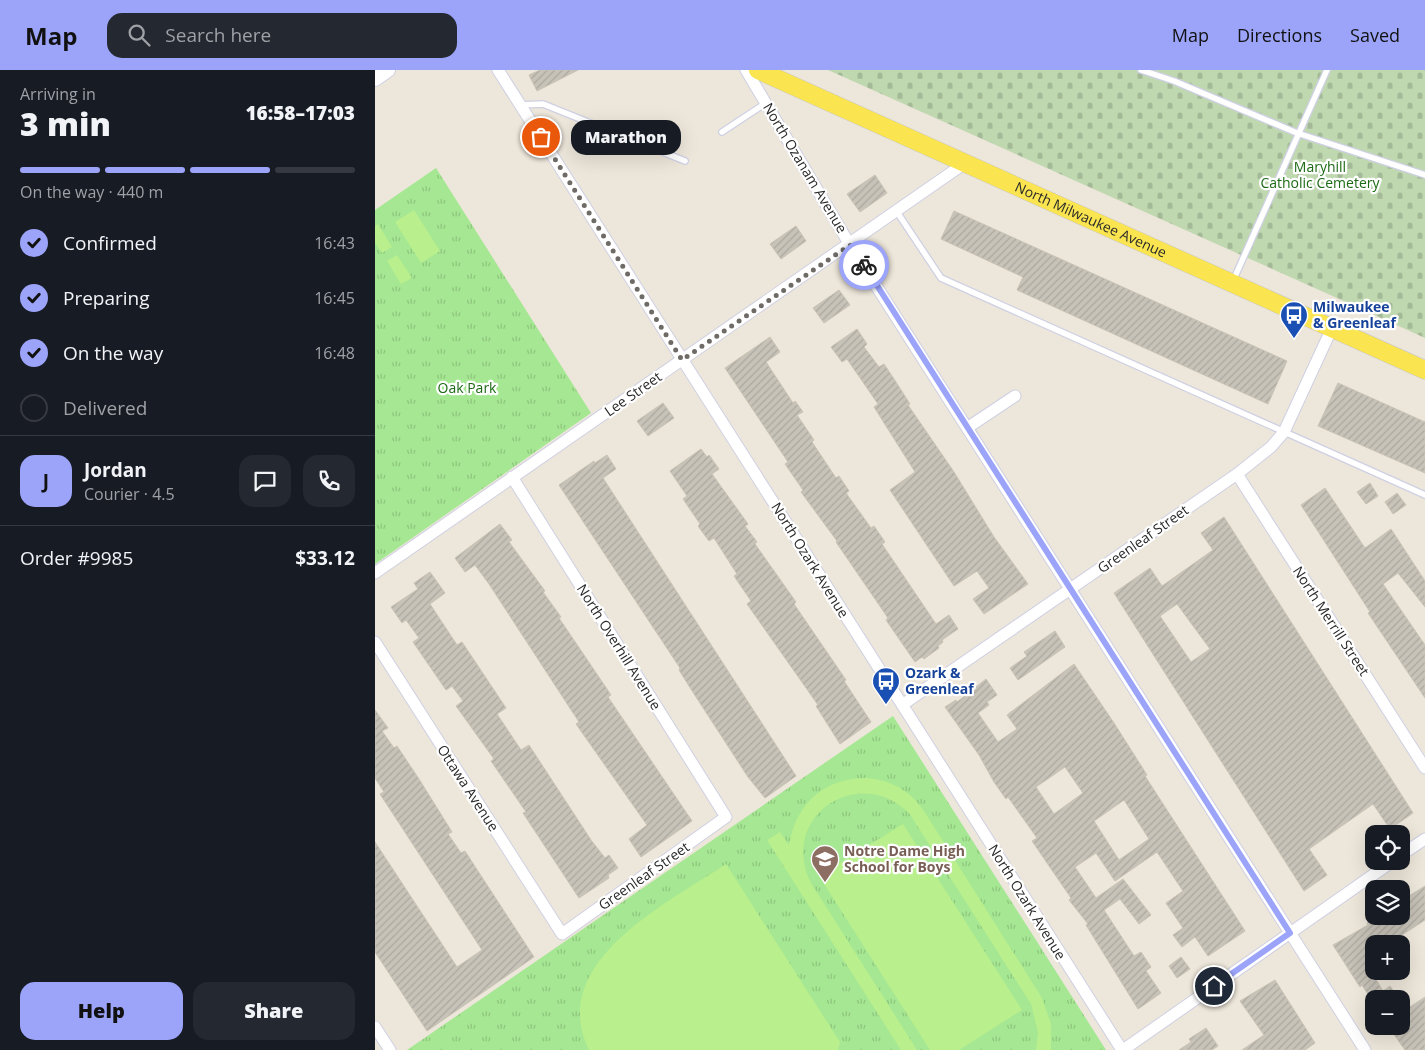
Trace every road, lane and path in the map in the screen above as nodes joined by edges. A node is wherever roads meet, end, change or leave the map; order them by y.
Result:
1 (388, 70) edge
2 (498, 70) edge
3 (746, 70) edge
4 (758, 70) edge
5 (1141, 70) edge
6 (1327, 70) edge
7 (375, 79) edge
8 (766, 103) junction
9 (520, 105) junction
10 (722, 132) dead end
11 (1297, 132) junction
12 (685, 161) dead end
13 (965, 163) junction
14 (1425, 175) edge
15 (897, 212) junction
16 (850, 245) junction
17 (1232, 283) junction
18 (1332, 328) junction
19 (682, 360) junction
20 (1425, 370) edge
21 (1015, 396) dead end
22 (967, 428) junction
23 (1284, 432) junction
24 (1237, 474) junction
25 (512, 477) junction
26 (1425, 495) edge
27 (375, 573) edge
28 (1071, 590) junction
29 (375, 642) edge
30 (902, 705) junction
31 (1425, 768) edge
32 (726, 817) joint
33 (1425, 839) edge
34 (1410, 849) edge
35 (1380, 870) edge
36 (1290, 933) junction
37 (562, 934) joint
38 (375, 1027) edge
39 (390, 1050) edge
40 (1123, 1050) edge
41 (1365, 1050) edge

1 - 7 street
2 - 9 street, North Ozark Avenue
3 - 8 street, North Ozanam Avenue
4 - 13 main road, North Milwaukee Avenue
5 - 11 lane
6 - 11 lane
8 - 10 lane
8 - 16 street, North Ozanam Avenue
9 - 12 lane
9 - 19 street, North Ozark Avenue
11 - 14 lane
11 - 17 lane
13 - 15 street, Lee Street
13 - 17 main road, North Milwaukee Avenue
15 - 16 street, Lee Street
15 - 23 lane
16 - 19 street, Lee Street
16 - 22 street, North Ozanam Avenue
17 - 18 main road, North Milwaukee Avenue
18 - 20 main road, North Milwaukee Avenue
18 - 23 street, Greenleaf Street
19 - 25 street, Lee Street
19 - 30 street, North Ozark Avenue
21 - 22 street
22 - 28 street, North Ozanam Avenue
23 - 24 street, Greenleaf Street
23 - 26 lane
24 - 28 street, Greenleaf Street
24 - 31 street, North Merrill Street
25 - 27 street, Lee Street
25 - 32 street, North Overhill Avenue
28 - 30 street, Greenleaf Street
28 - 36 street, North Ozanam Avenue
29 - 37 street, Ottawa Avenue
30 - 40 street, North Ozark Avenue
32 - 37 street, Greenleaf Street
33 - 34 street
35 - 36 street
36 - 40 street
36 - 41 street, North Ozanam Avenue
38 - 39 street

